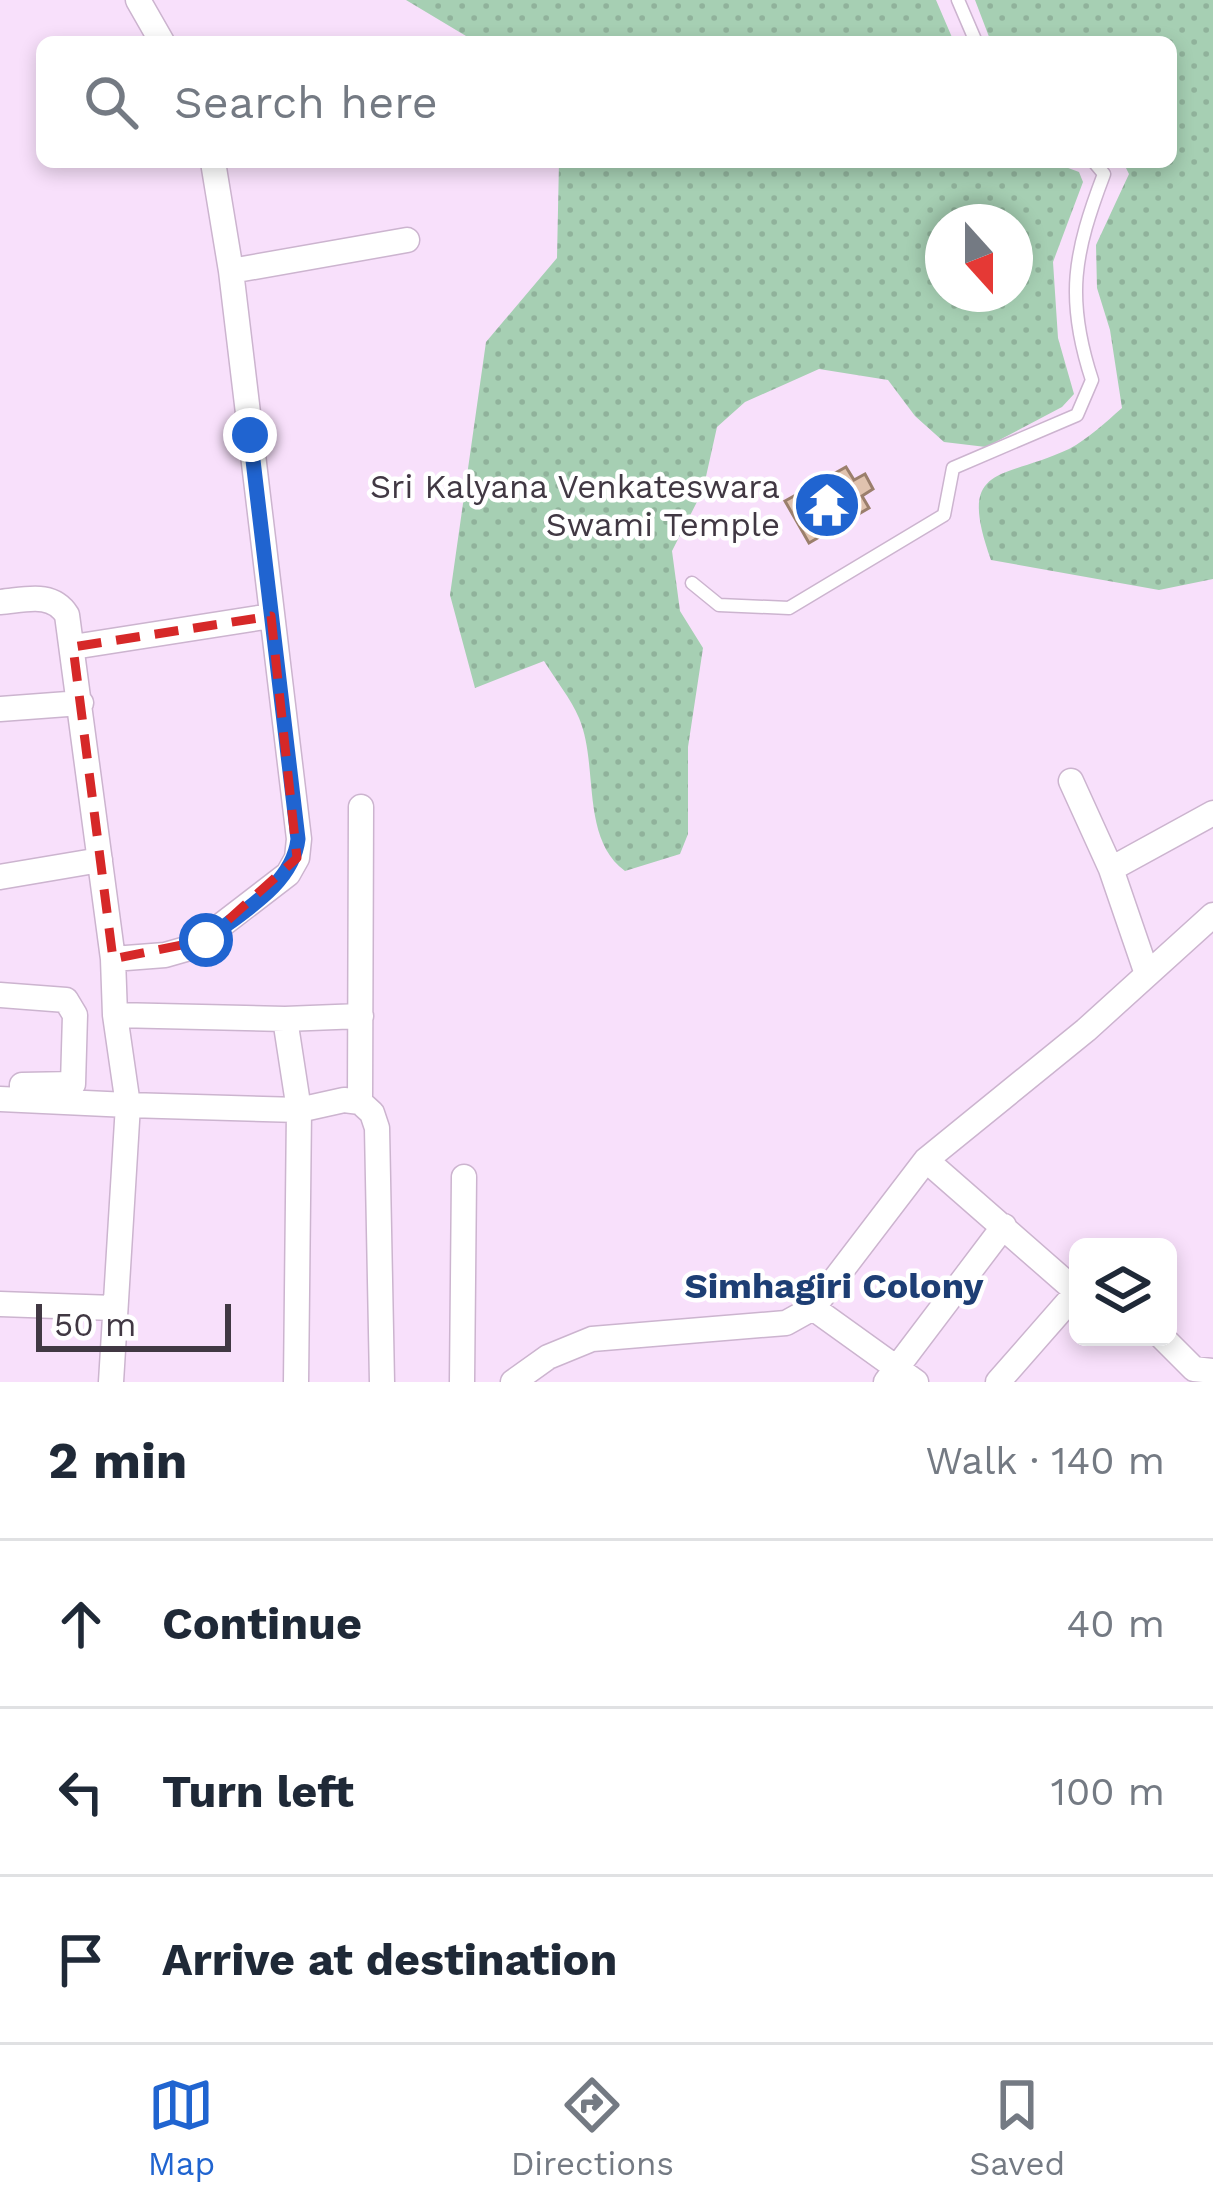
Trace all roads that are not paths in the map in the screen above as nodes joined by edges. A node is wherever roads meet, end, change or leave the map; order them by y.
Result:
1 (138, 0) edge
2 (958, 0) edge
3 (159, 36) edge
4 (973, 36) edge
5 (214, 168) edge
6 (1099, 168) edge
7 (407, 240) dead end
8 (231, 271) junction
9 (692, 583) dead end
10 (0, 602) edge
11 (271, 616) junction
12 (73, 647) junction
13 (81, 704) junction
14 (0, 709) edge
15 (1071, 781) dead end
16 (361, 807) dead end
17 (1213, 813) edge
18 (100, 860) junction
19 (1111, 868) junction
20 (0, 877) edge
21 (1213, 915) edge
22 (112, 959) junction
23 (1146, 971) junction
24 (0, 995) edge
25 (115, 1016) junction
26 (361, 1016) junction
27 (285, 1019) junction
28 (11, 1092) edge
29 (360, 1102) junction
30 (128, 1105) junction
31 (299, 1110) junction
32 (926, 1160) junction
33 (464, 1178) dead end
34 (1004, 1226) junction
35 (1069, 1286) edge
36 (1069, 1302) edge
37 (0, 1304) edge
38 (114, 1308) junction
39 (812, 1308) junction
40 (1171, 1346) edge
41 (1213, 1371) edge
42 (545, 1372) edge
43 (900, 1378) edge
44 (111, 1382) edge
45 (296, 1382) edge
46 (382, 1382) edge
47 (462, 1382) edge
48 (512, 1382) edge
49 (998, 1382) edge

1 - 3 street
2 - 4 lane
5 - 8 street
6 - 9 lane
7 - 8 street
8 - 11 street
10 - 12 street
11 - 12 street
11 - 22 street
12 - 13 street
13 - 14 street
13 - 18 street
15 - 19 street
16 - 26 street
17 - 19 street
18 - 20 street
18 - 22 street
19 - 23 street
21 - 23 street
22 - 25 street
23 - 32 street
24 - 28 street
25 - 27 street
25 - 30 street
26 - 27 street
26 - 29 street
27 - 31 street
28 - 30 street
29 - 31 street
29 - 46 street
30 - 31 street
30 - 38 street
31 - 45 street
32 - 34 street
32 - 39 street
33 - 47 street
34 - 35 street
34 - 43 street
36 - 49 street
37 - 38 street
38 - 44 street
39 - 42 street
39 - 43 street
40 - 41 street
42 - 48 street

